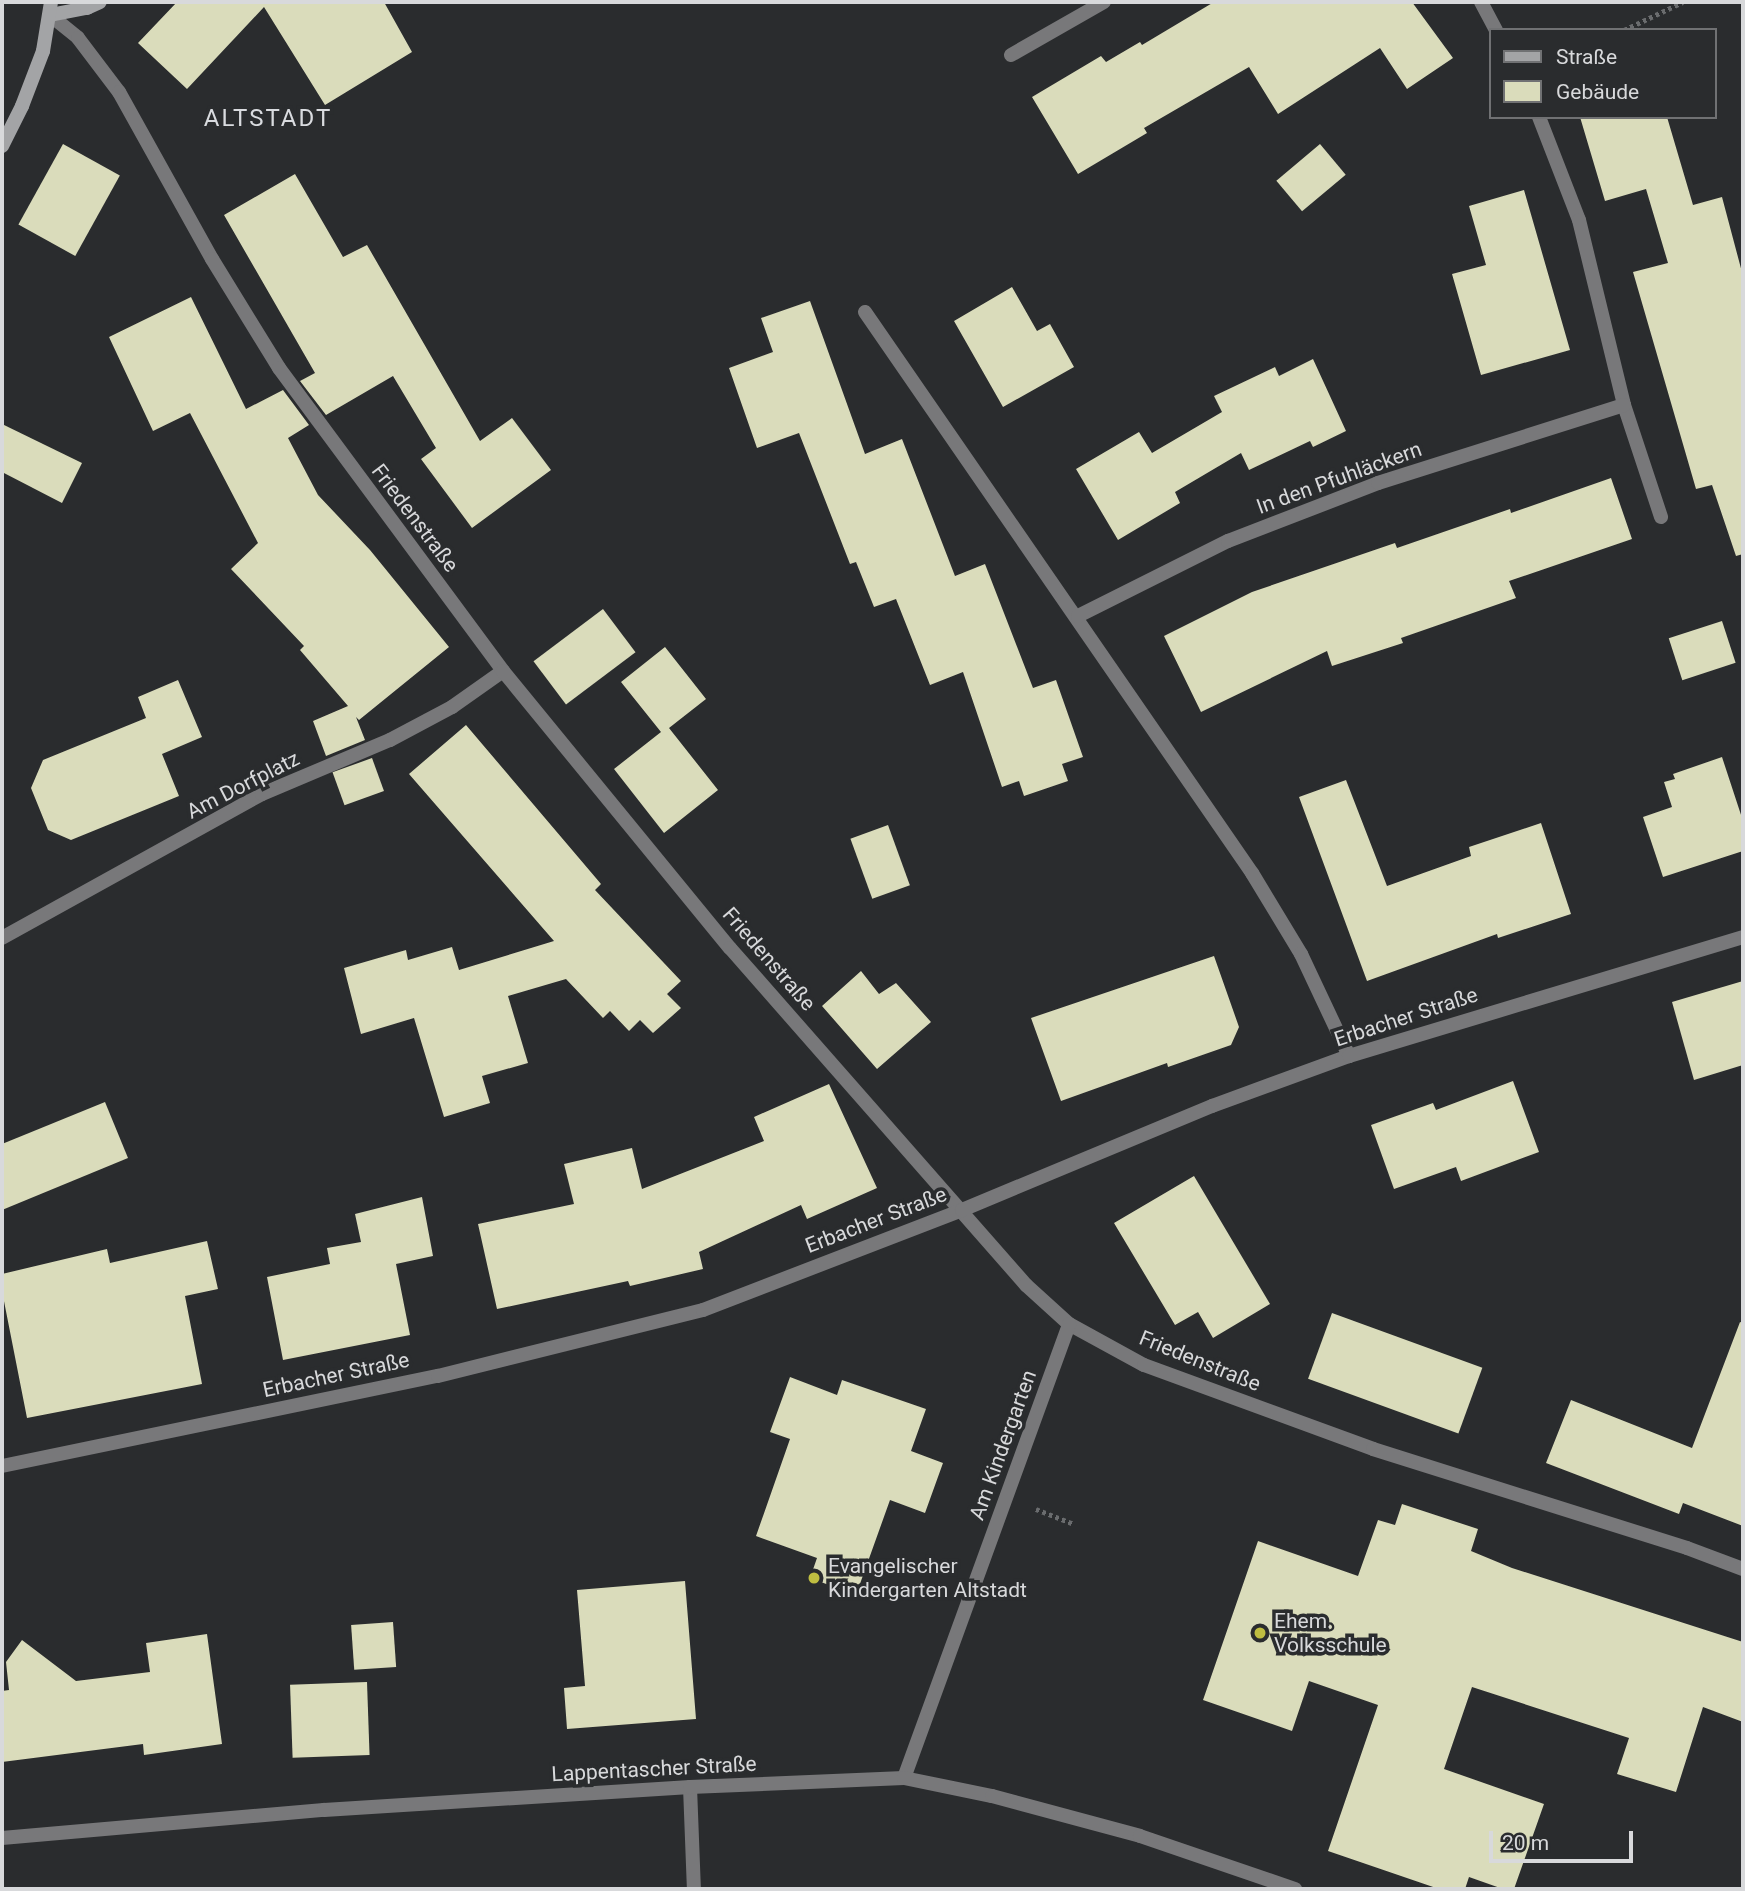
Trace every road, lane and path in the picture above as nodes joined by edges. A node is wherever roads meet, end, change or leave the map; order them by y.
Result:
1 (100, 2) edge
2 (1104, 2) edge
3 (1481, 2) edge
4 (1683, 2) edge
5 (51, 8) edge
6 (1495, 28) edge
7 (1628, 28) edge
8 (1012, 55) dead end
9 (1540, 119) edge
10 (2, 146) edge
11 (865, 312) dead end
12 (1624, 405) junction
13 (1661, 517) dead end
14 (1078, 616) junction
15 (503, 671) junction
16 (1743, 937) edge
17 (2, 938) edge
18 (1349, 1056) junction
19 (962, 1210) junction
20 (1069, 1324) junction
21 (2, 1466) edge
22 (1006, 1497) junction
23 (1074, 1524) dead end
24 (1743, 1569) edge
25 (904, 1778) junction
26 (690, 1787) junction
27 (2, 1838) edge
28 (694, 1889) edge
29 (1295, 1889) edge

1 - 5 main road
2 - 8 street
3 - 6 street
4 - 7 path
5 - 10 main road
5 - 15 street, Friedenstraße
9 - 12 street
11 - 14 street
12 - 13 street
12 - 14 street, In den Pfuhläckern
14 - 18 street
15 - 17 street, Am Dorfplatz
15 - 19 street, Friedenstraße
16 - 18 street, Erbacher Straße
18 - 19 street, Erbacher Straße
19 - 20 street, Friedenstraße
19 - 21 street, Erbacher Straße
20 - 22 street, Am Kindergarten
20 - 24 street, Friedenstraße
22 - 23 path
22 - 25 street, Am Kindergarten
25 - 26 street, Lappentascher Straße
25 - 29 street, Lappentascher Straße
26 - 27 street, Lappentascher Straße
26 - 28 street

